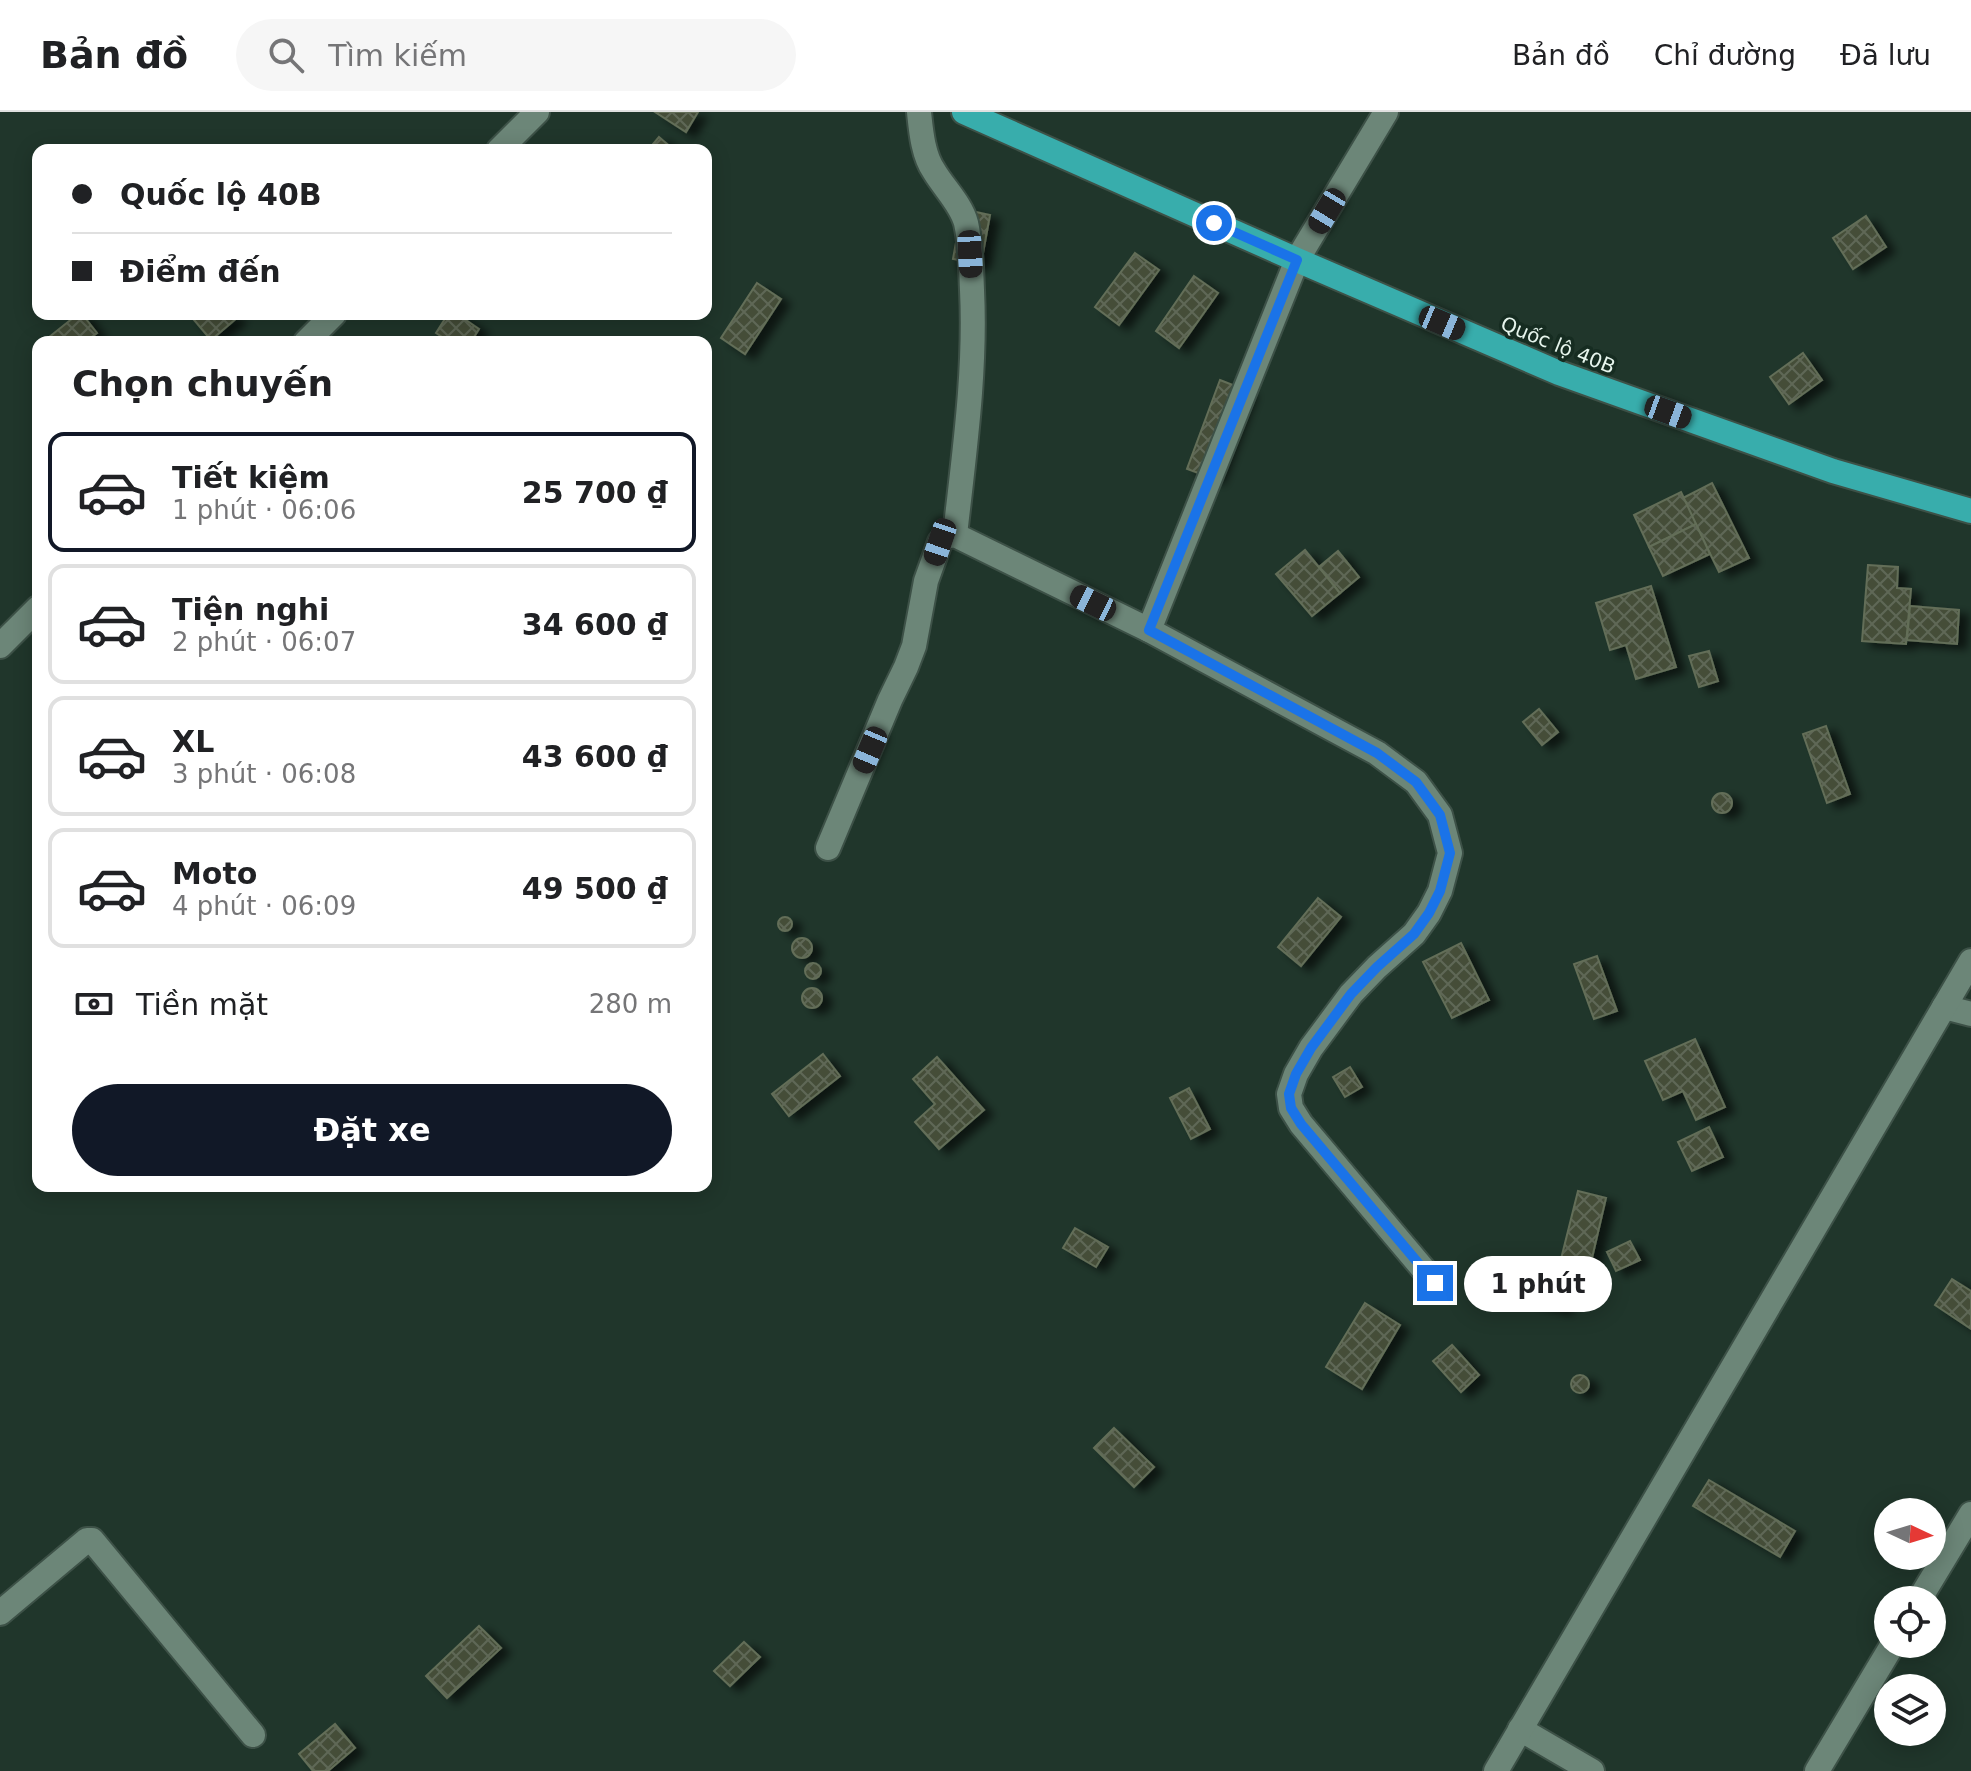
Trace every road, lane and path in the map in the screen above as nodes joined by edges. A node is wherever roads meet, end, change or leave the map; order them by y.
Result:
1 (537, 112) edge
2 (919, 112) edge
3 (964, 112) edge
4 (1386, 112) edge
5 (505, 144) edge
6 (1297, 260) junction
7 (328, 320) edge
8 (312, 336) edge
9 (1971, 511) edge
10 (955, 535) junction
11 (32, 614) edge
12 (1149, 630) junction
13 (0, 646) edge
14 (828, 848) dead end
15 (1971, 961) edge
16 (1944, 1007) junction
17 (1971, 1014) edge
18 (1435, 1283) dead end
19 (1971, 1514) edge
20 (1927, 1586) edge
21 (0, 1613) edge
22 (1885, 1658) edge
23 (1520, 1729) junction
24 (253, 1735) dead end
25 (1496, 1771) edge
26 (1592, 1771) edge
27 (1817, 1771) edge

1 - 5 street
2 - 10 street
3 - 6 highway, Quốc lộ 40B
4 - 6 street
6 - 9 highway, Quốc lộ 40B
6 - 12 street
7 - 8 street
10 - 12 street
10 - 14 street
11 - 13 street
12 - 18 street
15 - 16 street
16 - 17 street
16 - 23 street
19 - 20 street
21 - 24 street
22 - 27 street
23 - 25 street
23 - 26 street

